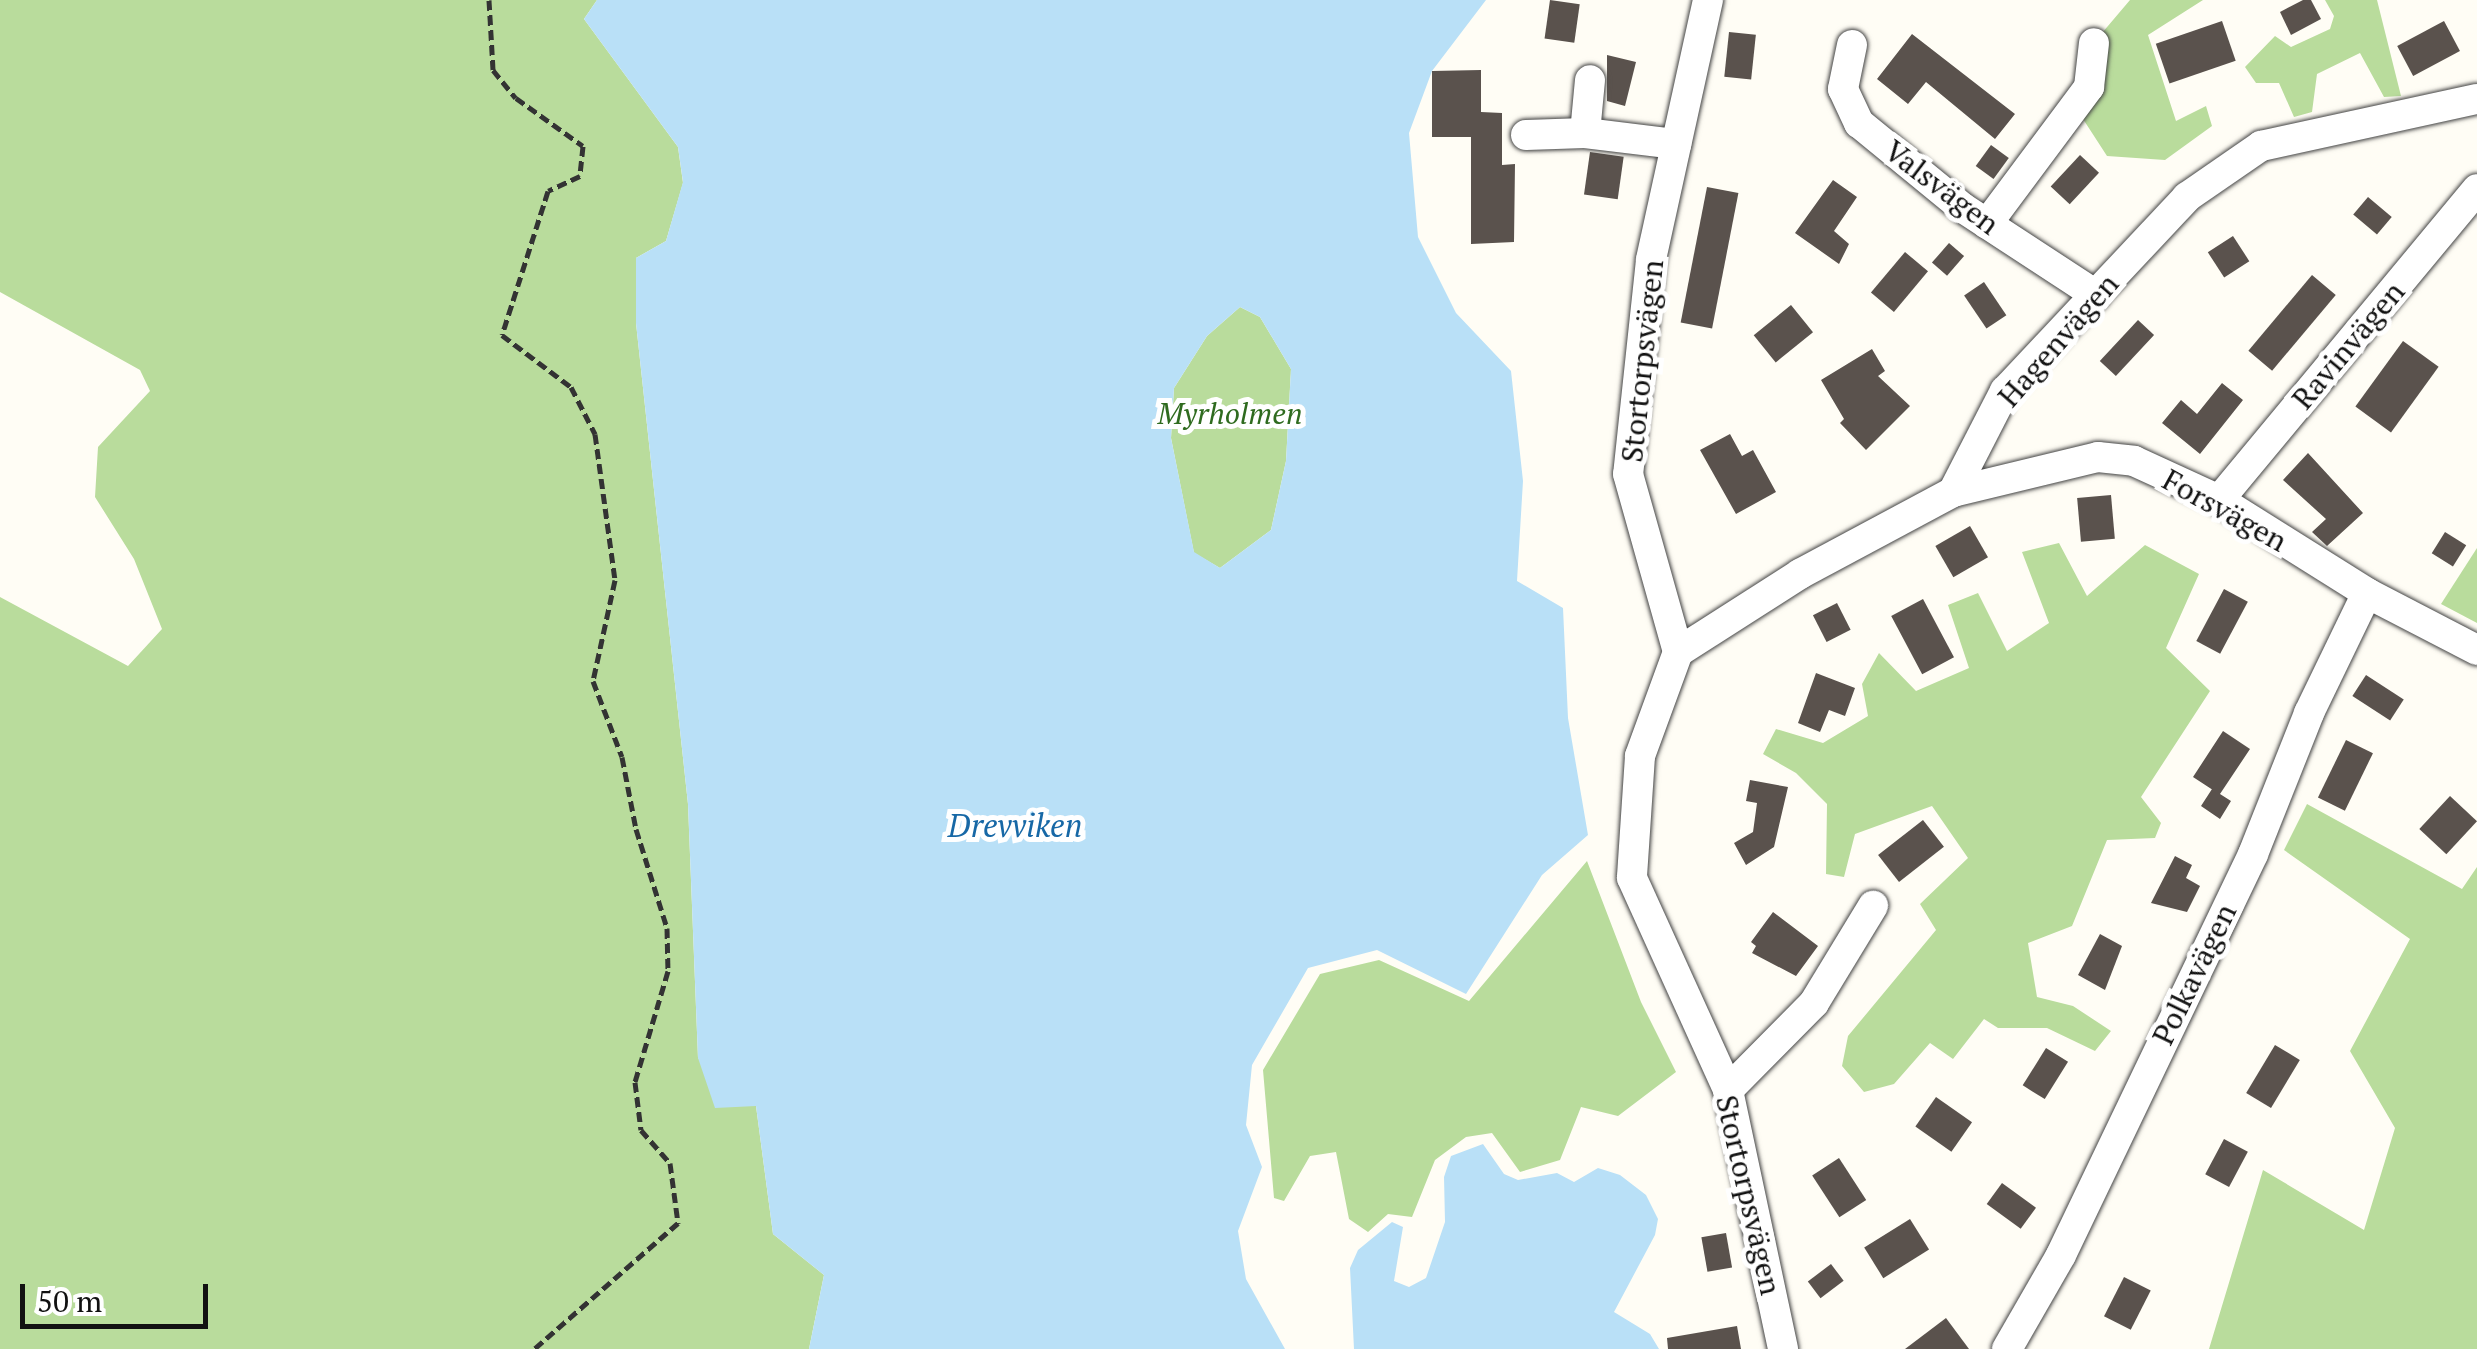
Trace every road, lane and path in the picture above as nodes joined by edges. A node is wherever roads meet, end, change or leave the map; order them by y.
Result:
1 (489, 0) edge
2 (1708, 0) edge
3 (2094, 43) dead end
4 (1852, 44) dead end
5 (1590, 80) dead end
6 (2477, 99) edge
7 (1585, 133) junction
8 (1526, 134) dead end
9 (1676, 144) junction
10 (2477, 189) edge
11 (1987, 224) junction
12 (2096, 294) junction
13 (1953, 492) junction
14 (2218, 500) junction
15 (2367, 593) junction
16 (2477, 650) edge
17 (1678, 652) junction
18 (1873, 906) dead end
19 (1728, 1090) junction
20 (534, 1349) edge
21 (1782, 1349) edge
22 (2007, 1349) edge

1 - 20 path
2 - 9 street, Stortorpsvägen
3 - 11 street
4 - 11 street, Valsvägen
5 - 7 street
6 - 12 street, Hagenvägen
7 - 8 street
7 - 9 street
9 - 17 street, Stortorpsvägen
10 - 14 street, Ravinvägen
11 - 12 street, Valsvägen
12 - 13 street, Hagenvägen
13 - 14 street, Forsvägen
13 - 17 street
14 - 15 street, Forsvägen
15 - 16 street, Forsvägen
15 - 22 street, Polkavägen
17 - 19 street, Stortorpsvägen
18 - 19 street
19 - 21 street, Stortorpsvägen

